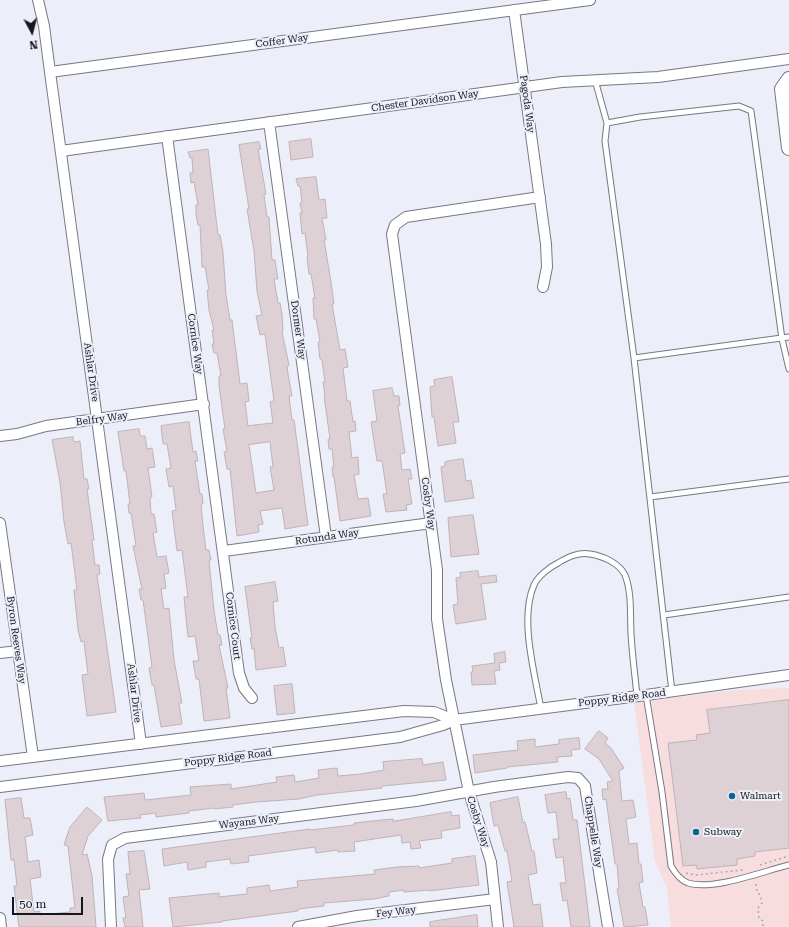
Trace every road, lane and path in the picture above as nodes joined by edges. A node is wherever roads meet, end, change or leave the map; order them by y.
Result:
1 (38, 0) edge
2 (590, 0) edge
3 (514, 10) junction
4 (789, 59) edge
5 (50, 72) junction
6 (595, 79) junction
7 (789, 79) edge
8 (525, 87) junction
9 (269, 122) junction
10 (607, 123) junction
11 (166, 136) junction
12 (789, 148) edge
13 (61, 151) junction
14 (540, 198) junction
15 (543, 287) dead end
16 (789, 337) edge
17 (782, 339) junction
18 (634, 358) junction
19 (789, 369) edge
20 (204, 404) junction
21 (98, 419) junction
22 (0, 436) edge
23 (789, 479) edge
24 (650, 498) junction
25 (0, 523) edge
26 (431, 523) junction
27 (326, 537) junction
28 (2, 544) edge
29 (224, 551) junction
30 (789, 597) edge
31 (664, 615) junction
32 (18, 651) junction
33 (0, 653) edge
34 (789, 675) edge
35 (672, 692) junction
36 (642, 696) junction
37 (252, 698) dead end
38 (541, 709) junction
39 (454, 720) junction
40 (141, 744) junction
41 (32, 757) junction
42 (0, 762) edge
43 (0, 787) edge
44 (469, 792) junction
45 (789, 856) edge
46 (789, 864) edge
47 (757, 866) dead end
48 (745, 869) dead end
49 (683, 870) dead end
50 (756, 884) dead end
51 (495, 899) junction
52 (0, 918) edge
53 (1, 927) edge
54 (111, 927) edge
55 (298, 927) edge
56 (498, 927) edge
57 (608, 927) edge
58 (763, 927) edge

1 - 5 street, Ashlar Drive
2 - 3 street, Coffer Way
3 - 5 street, Coffer Way
3 - 8 street, Pagoda Way
4 - 6 street, Chester Davidson Way
5 - 13 street, Ashlar Drive
6 - 8 street, Chester Davidson Way
6 - 10 lane
7 - 12 main road
8 - 9 street, Chester Davidson Way
8 - 14 street, Pagoda Way
9 - 11 street, Chester Davidson Way
9 - 27 street, Dormer Way
10 - 17 lane
10 - 18 lane
11 - 13 street, Chester Davidson Way
11 - 20 street, Cornice Way
13 - 21 street, Ashlar Drive
14 - 15 street, Pagoda Way
14 - 26 street, Cosby Way
16 - 17 lane
17 - 18 lane
17 - 19 lane
18 - 24 lane
20 - 21 street, Belfry Way
20 - 29 street, Cornice Way
21 - 22 street, Belfry Way
21 - 40 street, Ashlar Drive
23 - 24 lane
24 - 31 lane
25 - 28 street, Byron Reeves Way
26 - 27 street, Rotunda Way
26 - 39 street, Cosby Way
27 - 29 street, Rotunda Way
28 - 32 street, Byron Reeves Way
29 - 37 street, Cornice Court
30 - 31 lane
31 - 35 lane
32 - 33 street
32 - 41 street, Byron Reeves Way
34 - 35 street, Poppy Ridge Road
35 - 36 street, Poppy Ridge Road
36 - 38 street, Poppy Ridge Road
36 - 38 lane
36 - 46 lane
38 - 39 street, Poppy Ridge Road
39 - 40 street, Poppy Ridge Road
39 - 43 street, Poppy Ridge Road
39 - 44 street, Cosby Way
40 - 41 street, Poppy Ridge Road
41 - 42 street, Poppy Ridge Road
44 - 51 street, Cosby Way
44 - 54 street, Wayans Way
44 - 57 street, Chappelle Way
45 - 47 path
48 - 49 path
50 - 58 path
51 - 55 street, Fey Way
51 - 56 street, Cosby Way
52 - 53 street

